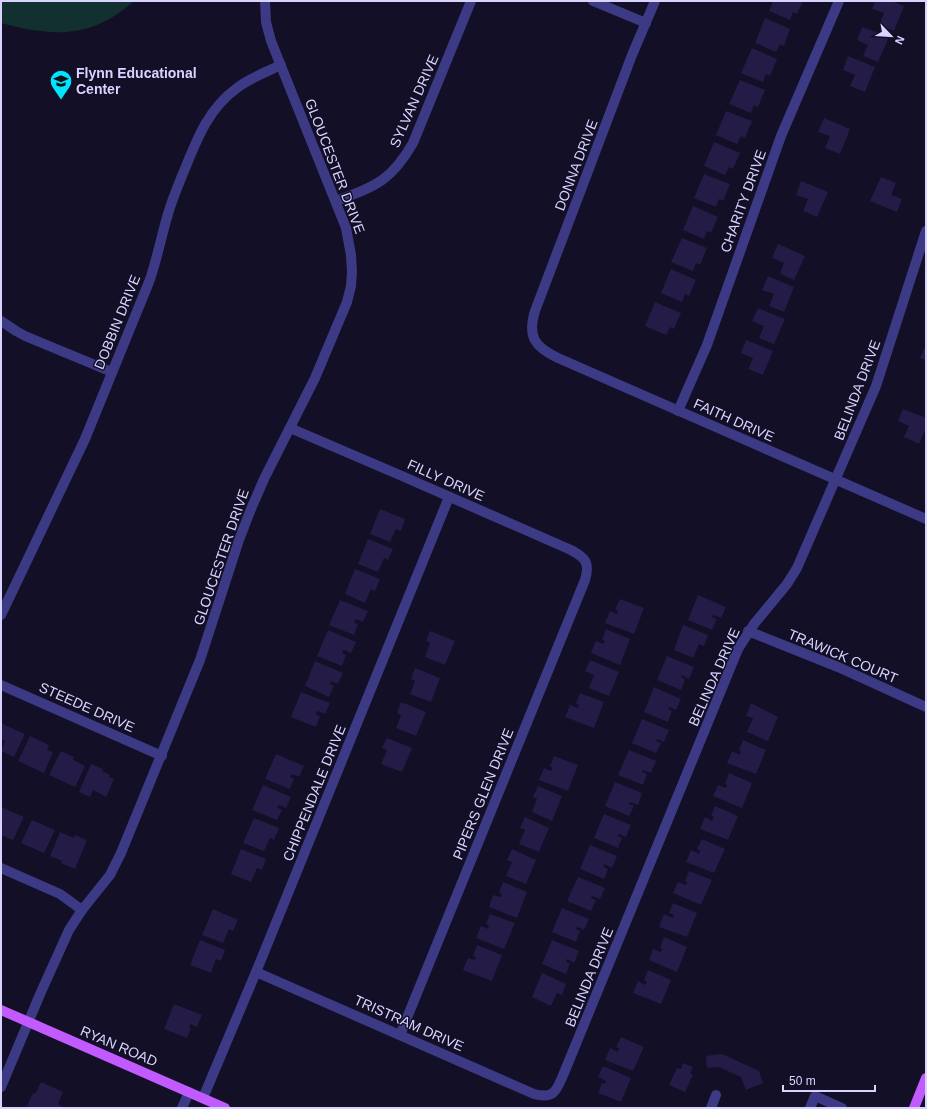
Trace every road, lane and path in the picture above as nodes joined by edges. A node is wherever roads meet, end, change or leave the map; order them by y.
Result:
1 (264, 1) edge
2 (471, 1) edge
3 (592, 1) edge
4 (655, 1) edge
5 (839, 1) edge
6 (646, 23) junction
7 (281, 66) junction
8 (336, 201) junction
9 (926, 231) edge
10 (1, 321) edge
11 (534, 340) joint
12 (112, 372) junction
13 (678, 411) junction
14 (290, 428) junction
15 (835, 480) junction
16 (449, 497) junction
17 (926, 519) edge
18 (587, 563) joint
19 (1, 615) edge
20 (748, 632) junction
21 (1, 685) edge
22 (926, 707) edge
23 (162, 756) junction
24 (1, 868) edge
25 (82, 910) junction
26 (256, 972) junction
27 (1, 1010) edge
28 (28, 1022) junction
29 (400, 1035) junction
30 (926, 1078) edge
31 (1, 1086) edge
32 (189, 1092) junction
33 (551, 1095) joint
34 (716, 1095) dead end
35 (203, 1098) junction
36 (182, 1108) edge
37 (225, 1108) edge
38 (711, 1108) edge
39 (810, 1108) edge
40 (842, 1108) edge
41 (914, 1108) edge

1 - 7 street, GLOUCESTER DRIVE
2 - 8 street, SYLVAN DRIVE
3 - 6 street
4 - 6 street, DONNA DRIVE
5 - 13 street, CHARITY DRIVE
6 - 11 street, DONNA DRIVE
7 - 8 street, GLOUCESTER DRIVE
7 - 12 street, DOBBIN DRIVE
8 - 14 street, GLOUCESTER DRIVE
9 - 15 street, BELINDA DRIVE
10 - 12 street
11 - 13 street, FAITH DRIVE
12 - 19 street, DOBBIN DRIVE
13 - 15 street, FAITH DRIVE
14 - 16 street, FILLY DRIVE
14 - 23 street, GLOUCESTER DRIVE
15 - 17 street, FAITH DRIVE
15 - 20 street, BELINDA DRIVE
16 - 18 street, FILLY DRIVE
16 - 26 street, CHIPPENDALE DRIVE
18 - 29 street, PIPERS GLEN DRIVE
20 - 22 street, TRAWICK COURT
20 - 33 street, BELINDA DRIVE
21 - 23 street, STEEDE DRIVE
23 - 25 street, GLOUCESTER DRIVE
24 - 25 street
25 - 28 street, GLOUCESTER DRIVE
26 - 29 street, TRISTRAM DRIVE
26 - 35 street, CHIPPENDALE DRIVE
27 - 28 main road, RYAN ROAD
28 - 31 street, GLOUCESTER DRIVE
28 - 32 main road, RYAN ROAD
29 - 33 street, TRISTRAM DRIVE
30 - 41 main road
32 - 35 main road, RYAN ROAD
32 - 36 street
34 - 38 street
35 - 37 main road, RYAN ROAD
39 - 40 street

